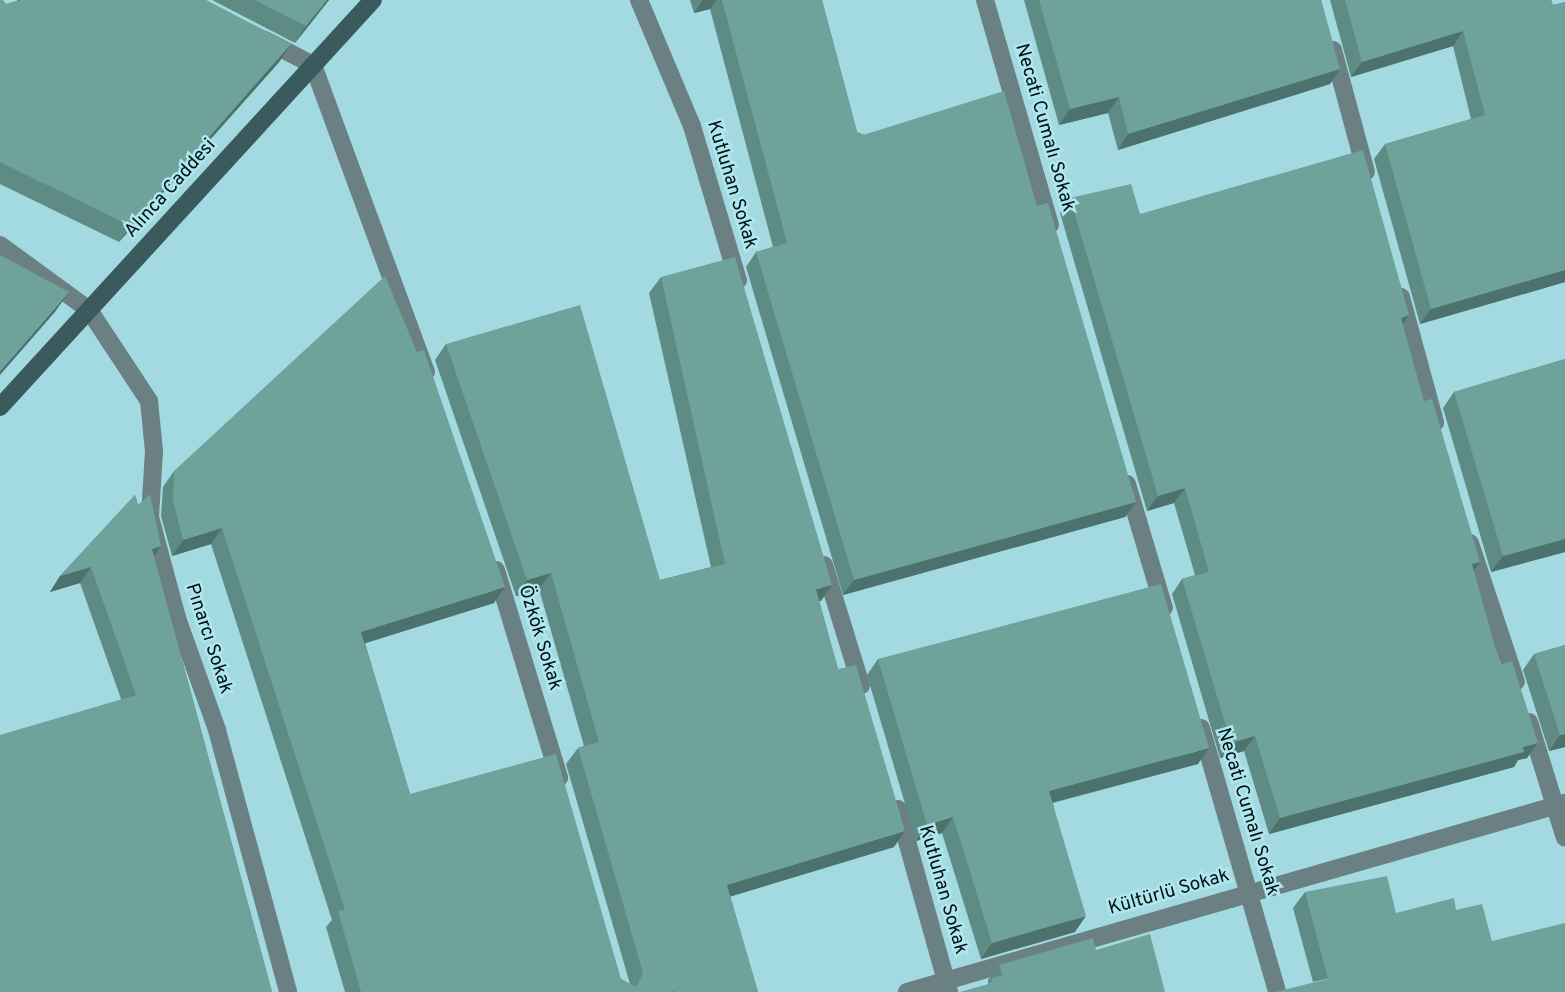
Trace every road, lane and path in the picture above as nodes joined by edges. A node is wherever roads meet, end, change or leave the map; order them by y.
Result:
1 (373, 0) edge
2 (639, 0) edge
3 (985, 0) edge
4 (244, 30) edge
5 (1328, 32) edge
6 (313, 65) junction
7 (1372, 191) edge
8 (1055, 240) edge
9 (0, 245) edge
10 (1397, 283) edge
11 (744, 298) edge
12 (89, 310) junction
13 (432, 386) edge
14 (0, 407) edge
15 (1441, 442) edge
16 (1120, 461) edge
17 (1463, 521) edge
18 (820, 550) edge
19 (490, 554) edge
20 (1171, 631) edge
21 (868, 709) edge
22 (1195, 709) edge
23 (892, 788) edge
24 (563, 792) edge
25 (1560, 804) edge
26 (1565, 838) edge
27 (1250, 892) junction
28 (947, 986) edge
29 (288, 992) edge
30 (907, 992) edge
31 (1277, 992) edge

1 - 6 main road, Alınca Caddesi
2 - 11 street, Kutluhan Sokak
3 - 8 street, Necati Cumalı Sokak
4 - 6 street
5 - 7 street
6 - 12 main road, Alınca Caddesi
6 - 13 street
9 - 12 street
10 - 15 street
12 - 14 main road, Alınca Caddesi
12 - 29 street, Pınarcı Sokak
16 - 20 street
17 - 25 street
18 - 21 street
19 - 24 street, Özkök Sokak
22 - 27 street, Necati Cumalı Sokak
23 - 28 street, Kutluhan Sokak
25 - 26 street
25 - 27 street, Kültürlü Sokak
27 - 28 street, Kültürlü Sokak
27 - 31 street, Necati Cumalı Sokak
28 - 30 street, Kültürlü Sokak

